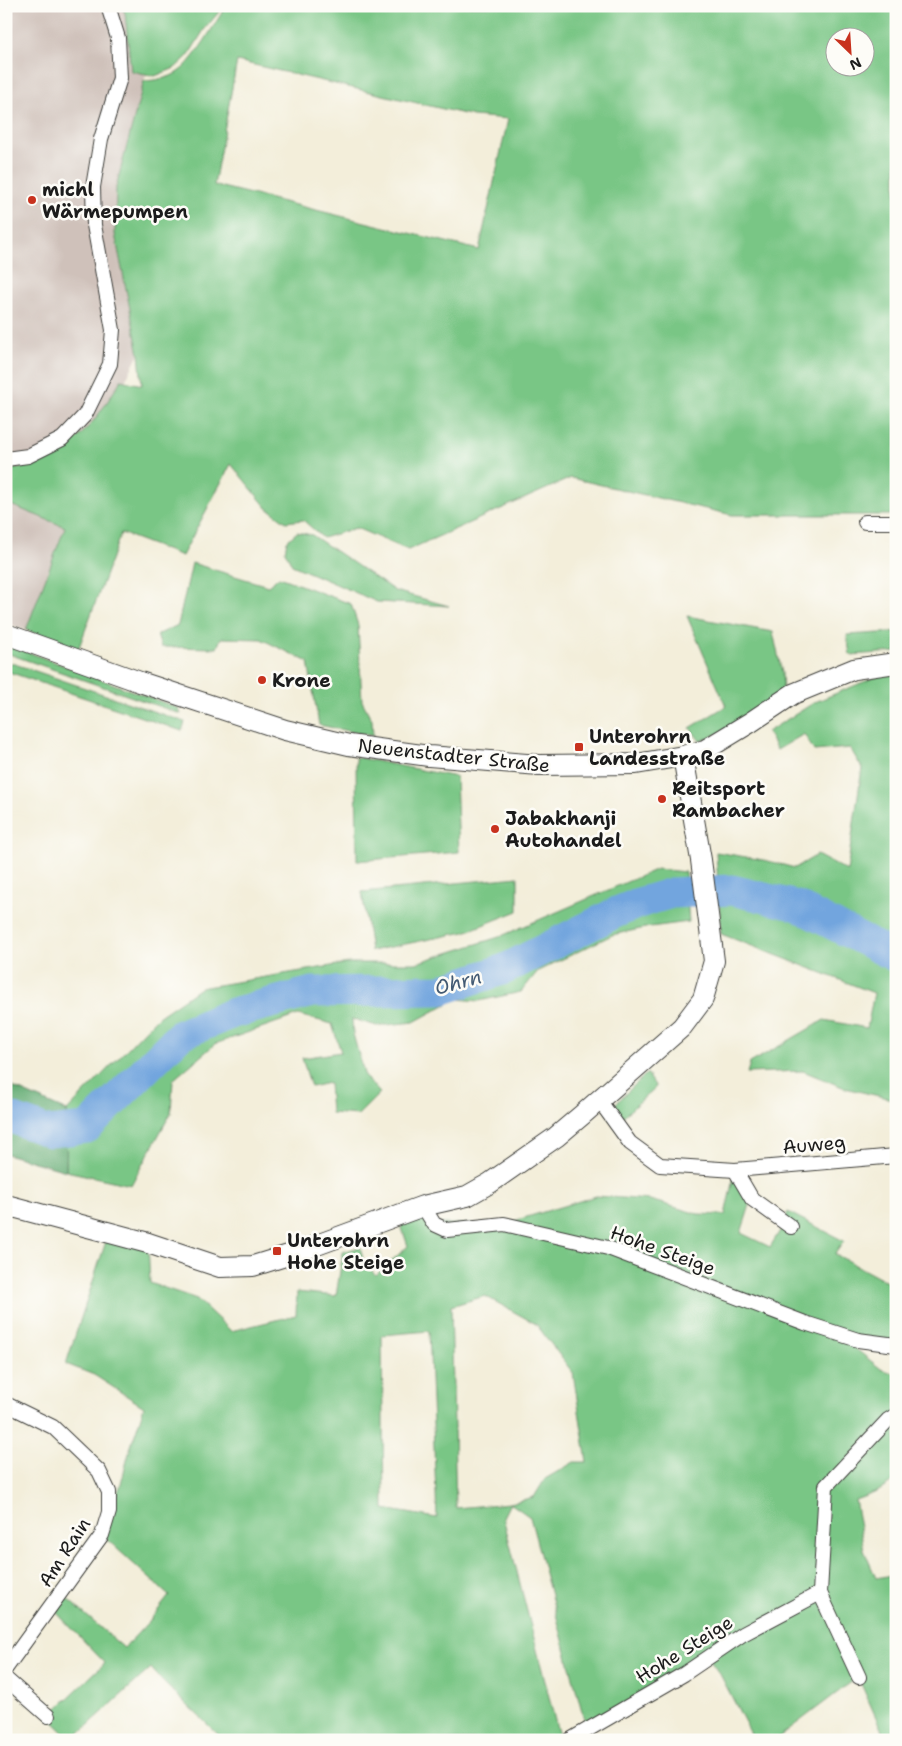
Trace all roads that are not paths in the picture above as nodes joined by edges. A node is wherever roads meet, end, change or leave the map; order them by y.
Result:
1 (108, 6) edge
2 (6, 459) edge
3 (865, 522) dead end
4 (896, 522) edge
5 (6, 634) edge
6 (896, 663) edge
7 (683, 756) junction
8 (599, 1100) junction
9 (896, 1156) edge
10 (735, 1170) junction
11 (6, 1205) edge
12 (423, 1206) junction
13 (791, 1227) dead end
14 (896, 1345) edge
15 (6, 1404) edge
16 (896, 1415) edge
17 (820, 1593) junction
18 (6, 1668) edge
19 (859, 1677) dead end
20 (6, 1679) edge
21 (48, 1716) dead end
22 (570, 1740) edge

1 - 2 street
3 - 4 street
5 - 7 street, Neuenstadter Straße
6 - 7 street, Neuenstadter Straße
7 - 8 street
8 - 10 street, Auweg
8 - 12 street
9 - 10 street, Auweg
10 - 13 street
11 - 12 street
12 - 14 street, Hohe Steige
15 - 18 street, Am Rain
16 - 17 street
17 - 19 street
17 - 22 street, Hohe Steige
20 - 21 street

